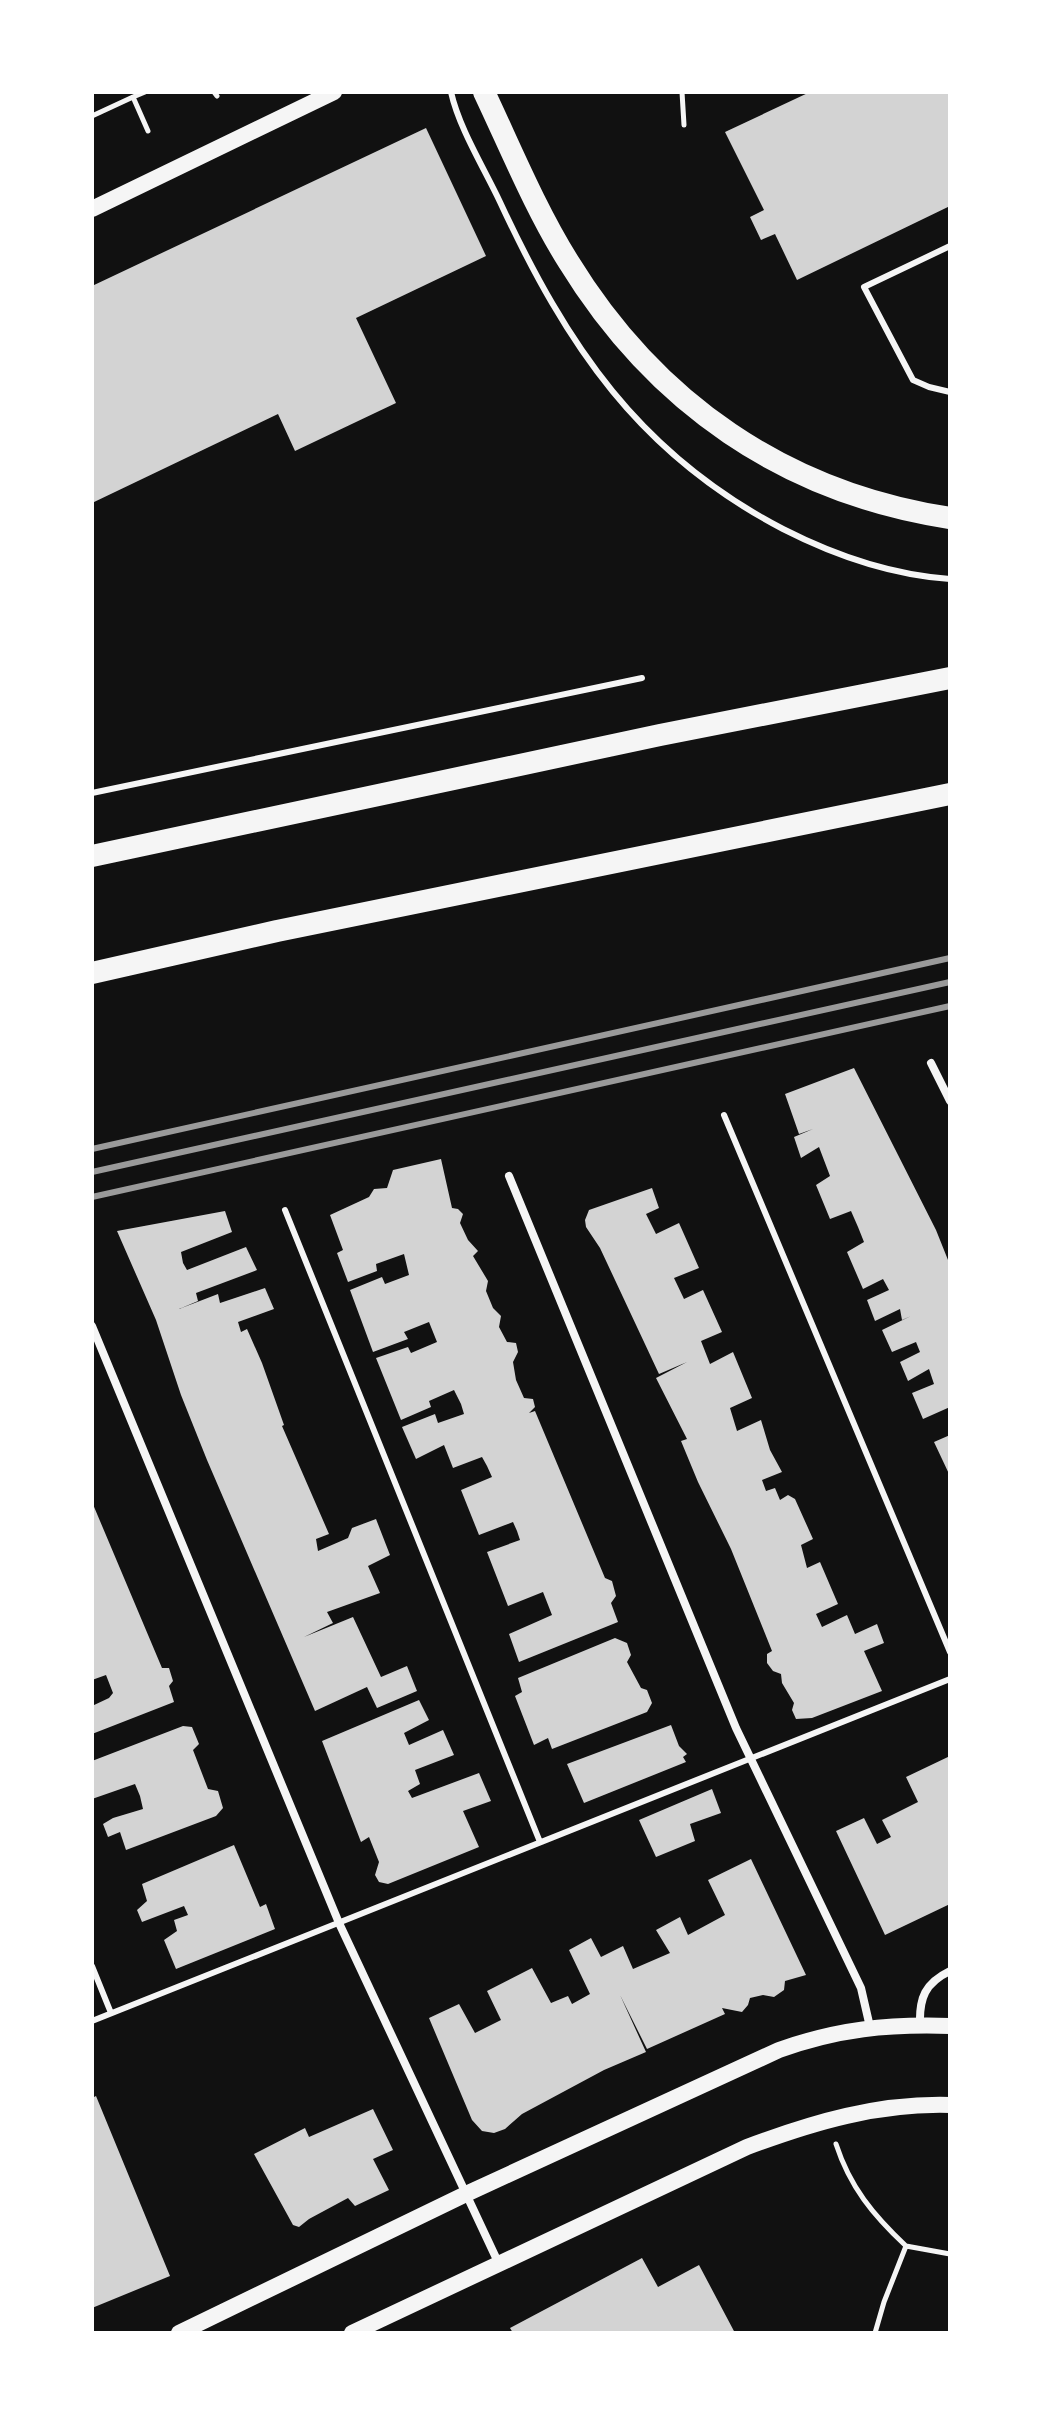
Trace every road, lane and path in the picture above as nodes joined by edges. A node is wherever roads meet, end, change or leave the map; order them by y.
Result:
1 (145, 92) edge
2 (334, 92) edge
3 (451, 92) edge
4 (484, 92) edge
5 (682, 92) edge
6 (133, 97) junction
7 (92, 116) edge
8 (684, 125) dead end
9 (148, 131) dead end
10 (92, 209) edge
11 (950, 246) edge
12 (950, 392) edge
13 (950, 518) edge
14 (950, 579) edge
15 (642, 678) dead end
16 (950, 678) edge
17 (92, 793) edge
18 (950, 794) edge
19 (92, 856) edge
20 (92, 973) edge
21 (931, 1063) dead end
22 (950, 1101) edge
23 (724, 1115) dead end
24 (509, 1176) dead end
25 (285, 1210) dead end
26 (92, 1326) edge
27 (950, 1652) edge
28 (950, 1679) edge
29 (750, 1759) junction
30 (540, 1842) junction
31 (339, 1923) junction
32 (92, 1966) edge
33 (950, 1971) edge
34 (111, 2013) junction
35 (92, 2021) edge
36 (920, 2025) junction
37 (950, 2026) edge
38 (870, 2027) junction
39 (950, 2105) edge
40 (836, 2144) dead end
41 (466, 2194) junction
42 (906, 2246) junction
43 (950, 2254) edge
44 (498, 2262) junction
45 (179, 2333) edge
46 (352, 2333) edge
47 (875, 2333) edge

1 - 6 path
2 - 10 main road
3 - 14 lane
4 - 13 highway
5 - 8 path
6 - 7 path
6 - 9 path
11 - 12 lane
15 - 17 lane
16 - 19 highway
18 - 20 highway
21 - 22 street
23 - 27 lane
24 - 29 street
25 - 30 lane
26 - 31 street
28 - 29 lane
29 - 30 lane
29 - 38 street
30 - 31 lane
31 - 34 lane
31 - 41 street
32 - 34 lane
33 - 36 street
34 - 35 lane
36 - 37 main road
36 - 38 main road
38 - 41 main road
39 - 44 main road
40 - 42 path
41 - 44 street
41 - 45 main road
42 - 43 path
42 - 47 path
44 - 46 main road

